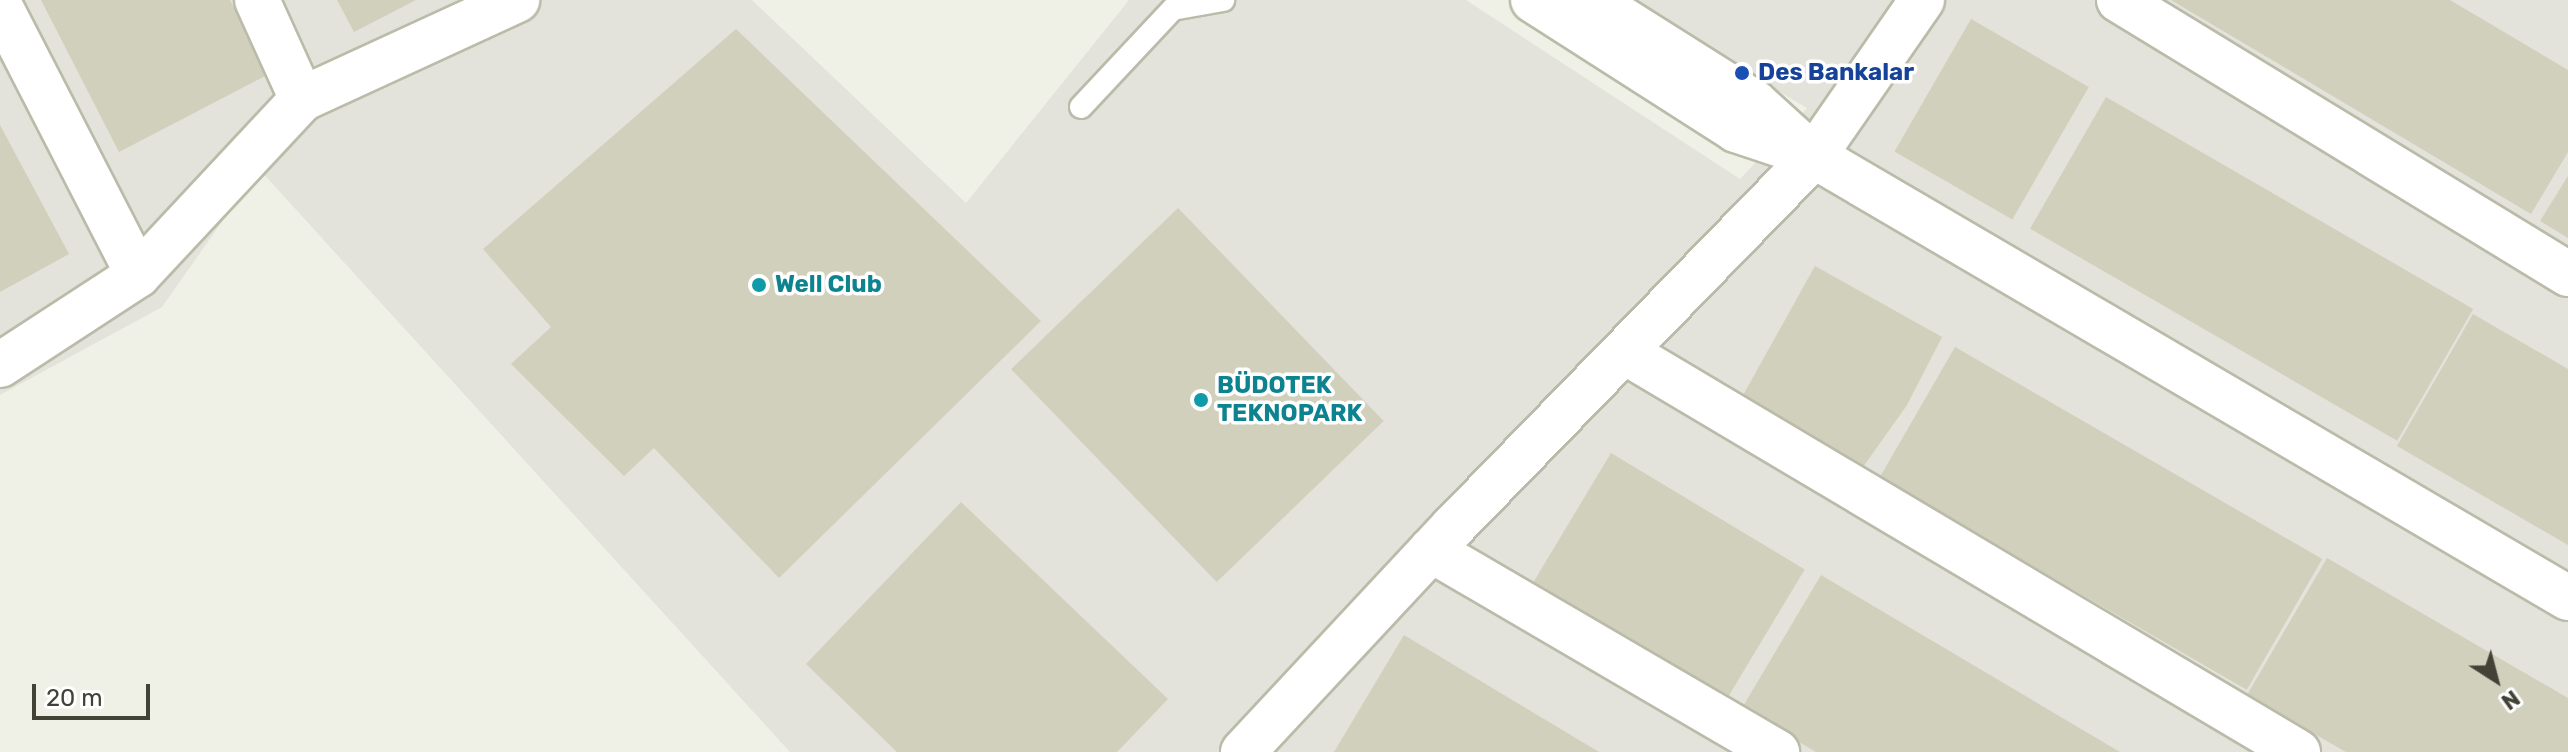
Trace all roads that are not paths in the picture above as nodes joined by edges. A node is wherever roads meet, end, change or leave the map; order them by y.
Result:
1 (257, 0) edge
2 (517, 0) edge
3 (1223, 0) edge
4 (1533, 0) edge
5 (1592, 0) edge
6 (1922, 0) edge
7 (2119, 0) edge
8 (1179, 4) edge
9 (0, 6) edge
10 (302, 99) junction
11 (1081, 107) dead end
12 (1814, 156) junction
13 (2568, 274) edge
14 (138, 275) junction
15 (1625, 352) junction
16 (0, 365) edge
17 (1431, 550) junction
18 (2568, 598) edge
19 (1245, 752) edge
20 (1777, 752) edge
21 (2298, 752) edge

1 - 10 street
2 - 10 street
3 - 8 lane
4 - 12 street
5 - 12 street
6 - 12 street
7 - 13 street
8 - 11 lane
9 - 14 street
10 - 14 street
12 - 15 street
12 - 18 street
14 - 16 street
15 - 17 street
15 - 21 street
17 - 19 street
17 - 20 street

